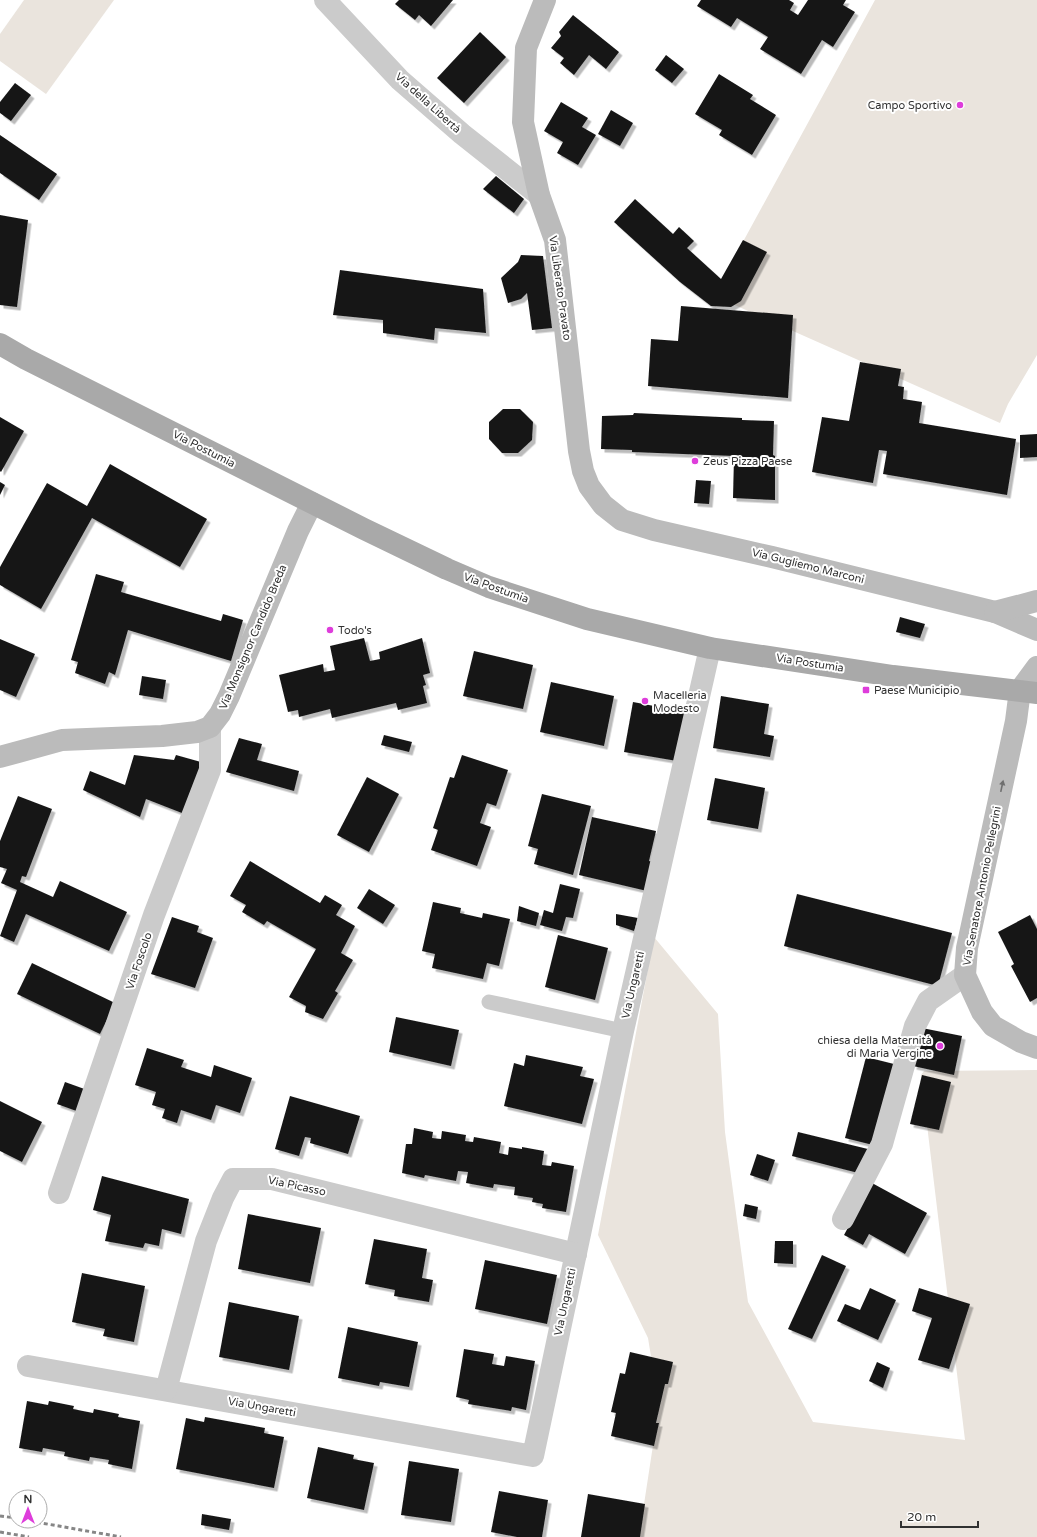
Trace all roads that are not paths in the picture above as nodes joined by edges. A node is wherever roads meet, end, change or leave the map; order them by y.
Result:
1 (325, 0) edge
2 (545, 0) edge
3 (539, 195) junction
4 (0, 344) edge
5 (312, 503) junction
6 (622, 520) joint
7 (1037, 601) edge
8 (995, 612) junction
9 (1037, 630) edge
10 (710, 648) junction
11 (1037, 667) edge
12 (1028, 691) edge
13 (210, 727) junction
14 (0, 757) edge
15 (965, 975) junction
16 (489, 1002) dead end
17 (623, 1031) junction
18 (1037, 1048) edge
19 (59, 1193) dead end
20 (843, 1219) dead end
21 (576, 1254) junction
22 (28, 1366) dead end
23 (166, 1390) junction

1 - 3 street, Via della Libertà
2 - 3 street, Via Liberato Pravato
3 - 6 street, Via Liberato Pravato
4 - 5 main road, Via Postumia
5 - 10 main road, Via Postumia
5 - 13 street, Via Monsignor Candido Breda
6 - 8 street, Via Gugliemo Marconi
7 - 8 street
8 - 9 street, Via Gugliemo Marconi
10 - 12 main road, Via Postumia
10 - 17 street, Via Ungaretti
11 - 12 street
15 -> 12 street, Via Senatore Antonio Pellegrini
13 - 14 street
13 - 19 street, Via Foscolo
15 - 18 street, Via Senatore Antonio Pellegrini
15 - 20 street
16 - 17 lane
17 - 21 street, Via Ungaretti
21 - 23 street, Via Picasso
21 - 23 street, Via Ungaretti
22 - 23 street, Via Ungaretti

